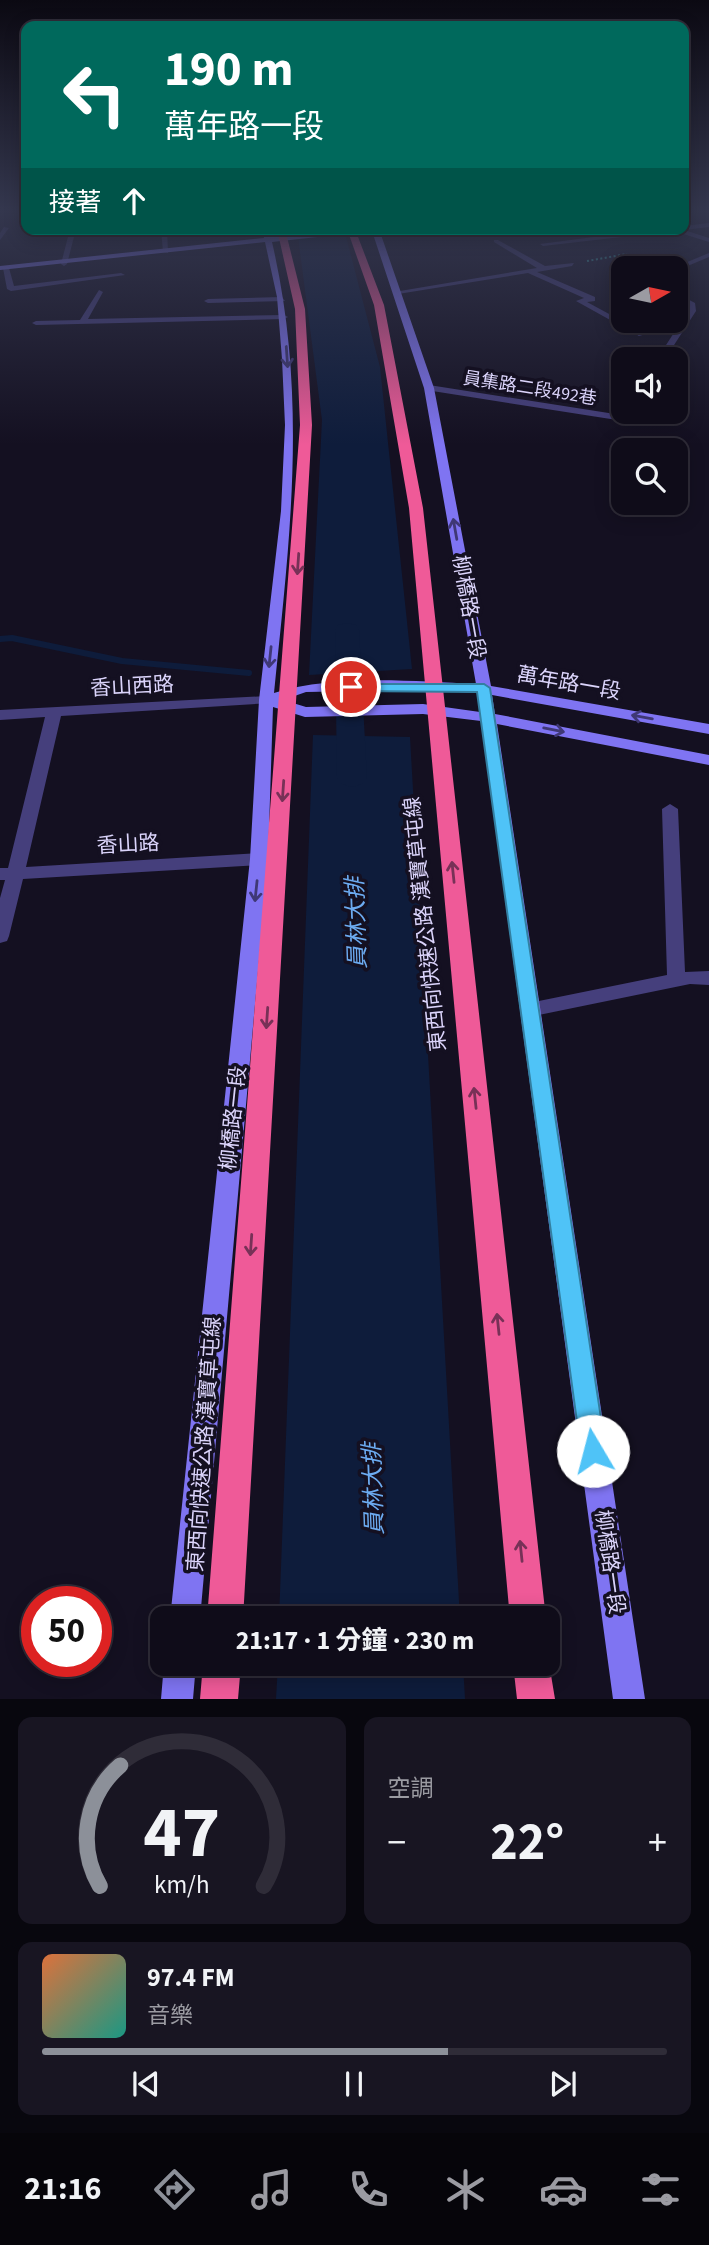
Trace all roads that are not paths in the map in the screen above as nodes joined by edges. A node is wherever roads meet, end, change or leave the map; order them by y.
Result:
1 (10, 286) edge
2 (32, 286) edge
3 (281, 286) edge
4 (294, 286) edge
5 (372, 286) edge
6 (396, 286) edge
7 (432, 286) edge
8 (564, 286) edge
9 (99, 292) dead end
10 (398, 292) junction
11 (282, 299) junction
12 (208, 301) dead end
13 (688, 302) edge
14 (284, 317) junction
15 (688, 317) edge
16 (36, 323) dead end
17 (83, 323) junction
18 (642, 334) dead end
19 (429, 388) junction
20 (611, 417) edge
21 (484, 688) junction
22 (266, 700) junction
23 (54, 712) junction
24 (0, 715) edge
25 (486, 718) junction
26 (709, 730) edge
27 (709, 760) edge
28 (670, 810) dead end
29 (259, 859) junction
30 (8, 874) edge
31 (0, 936) edge
32 (709, 978) edge
33 (676, 980) junction
34 (529, 1010) junction
35 (186, 1606) edge
36 (226, 1606) edge
37 (527, 1606) edge
38 (179, 1676) edge
39 (221, 1676) edge
40 (533, 1676) edge
41 (177, 1699) edge
42 (219, 1699) edge
43 (536, 1699) edge
44 (629, 1699) edge

1 - 2 lane
3 - 11 main road, 柳橋路一段
4 -> 36 highway, 東西向快速公路 漢寶草屯線
37 -> 5 highway, 東西向快速公路 漢寶草屯線
6 - 10 main road, 柳橋路一段
7 - 10 lane
8 - 18 lane
9 - 17 lane
10 - 19 main road, 柳橋路一段
11 - 12 lane
11 - 14 main road, 柳橋路一段
13 - 15 lane
14 - 17 lane
14 -> 22 main road, 柳橋路一段
16 - 17 lane
19 - 20 lane, 員集路二段492巷
21 -> 19 main road, 柳橋路一段
21 - 22 main road, 萬年路一段
21 - 25 main road, 柳橋路一段
26 -> 21 main road, 萬年路一段
22 - 23 street, 香山西路
22 - 25 main road
22 - 29 main road, 柳橋路一段
23 - 24 street, 香山西路
23 - 30 street
25 -> 27 main road
25 - 34 main road, 柳橋路一段
28 - 33 lane
29 - 30 street, 香山路
29 -> 35 main road, 柳橋路一段
30 - 31 street
32 - 33 lane
33 - 34 lane
34 - 44 main road, 柳橋路一段
38 - 41 main road
39 - 42 highway
40 - 43 highway

